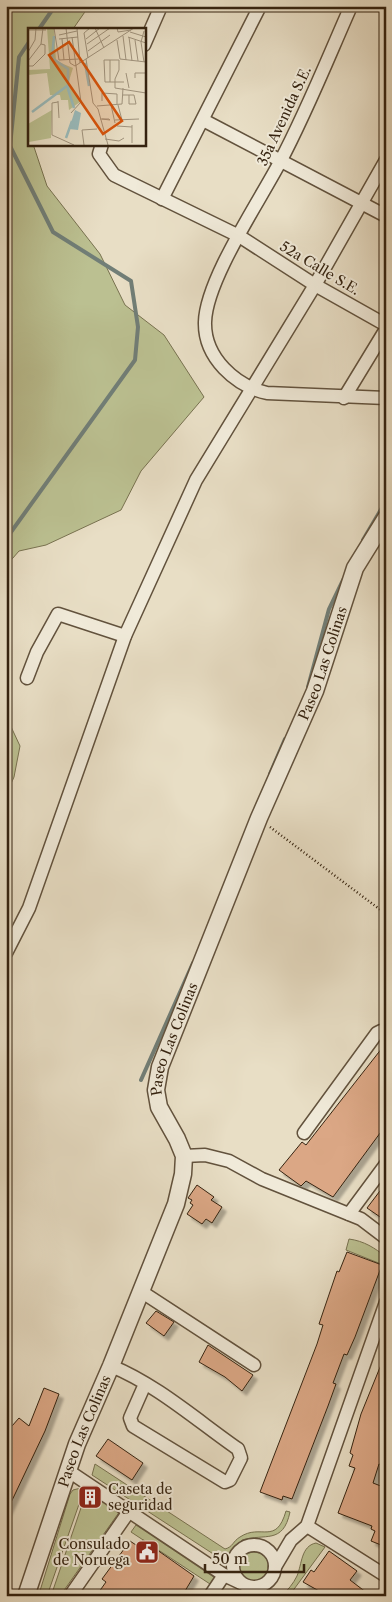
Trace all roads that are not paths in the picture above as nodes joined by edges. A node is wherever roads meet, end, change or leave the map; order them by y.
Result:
1 (161, 6) edge
2 (260, 6) edge
3 (352, 6) edge
4 (145, 43) edge
5 (203, 120) junction
6 (101, 149) edge
7 (386, 160) edge
8 (281, 161) junction
9 (162, 199) junction
10 (362, 204) junction
11 (386, 216) edge
12 (239, 236) junction
13 (315, 285) junction
14 (386, 325) edge
15 (386, 329) edge
16 (252, 390) junction
17 (344, 398) junction
18 (386, 398) edge
19 (386, 518) edge
20 (125, 636) junction
21 (27, 678) dead end
22 (6, 953) edge
23 (386, 1033) edge
24 (304, 1133) dead end
25 (184, 1156) junction
26 (386, 1164) edge
27 (349, 1214) junction
28 (386, 1238) edge
29 (142, 1292) junction
30 (386, 1302) edge
31 (254, 1365) dead end
32 (111, 1366) junction
33 (145, 1384) junction
34 (67, 1470) junction
35 (130, 1510) junction
36 (307, 1526) junction
37 (291, 1540) junction
38 (263, 1547) junction
39 (233, 1561) junction
40 (275, 1567) junction
41 (219, 1572) junction
42 (386, 1576) edge
43 (241, 1583) junction
44 (26, 1596) edge
45 (70, 1596) edge
46 (210, 1596) edge

1 - 4 street
2 - 5 street
3 - 8 street, 35a Avenida S.E.
5 - 8 street
5 - 9 street
6 - 9 street, 52a Calle S.E.
7 - 10 street
8 - 10 street
8 - 12 street, 35a Avenida S.E.
9 - 12 street, 52a Calle S.E.
10 - 11 street
10 - 13 street
12 - 13 street, 52a Calle S.E.
12 - 16 street, 35a Avenida S.E.
13 - 14 street, 52a Calle S.E.
13 - 16 street
15 - 17 street
16 - 17 street
16 - 20 street
17 - 18 street
19 - 25 street, Paseo Las Colinas
20 - 21 street
20 - 22 street
23 - 24 street
25 - 27 street
25 - 29 street, Paseo Las Colinas
26 - 27 street
27 - 28 street
29 - 31 street
29 - 32 street, Paseo Las Colinas
30 - 36 street
32 - 33 street
32 - 34 street, Paseo Las Colinas
33 - 33 street
34 - 35 street
34 - 44 street, Paseo Las Colinas
35 - 41 street
35 - 45 street
36 - 37 street
36 - 42 street
37 - 38 street
37 - 40 street
38 - 39 street
38 - 40 street
39 - 41 street
39 - 43 street
40 - 43 street
41 - 43 street
41 - 46 street

